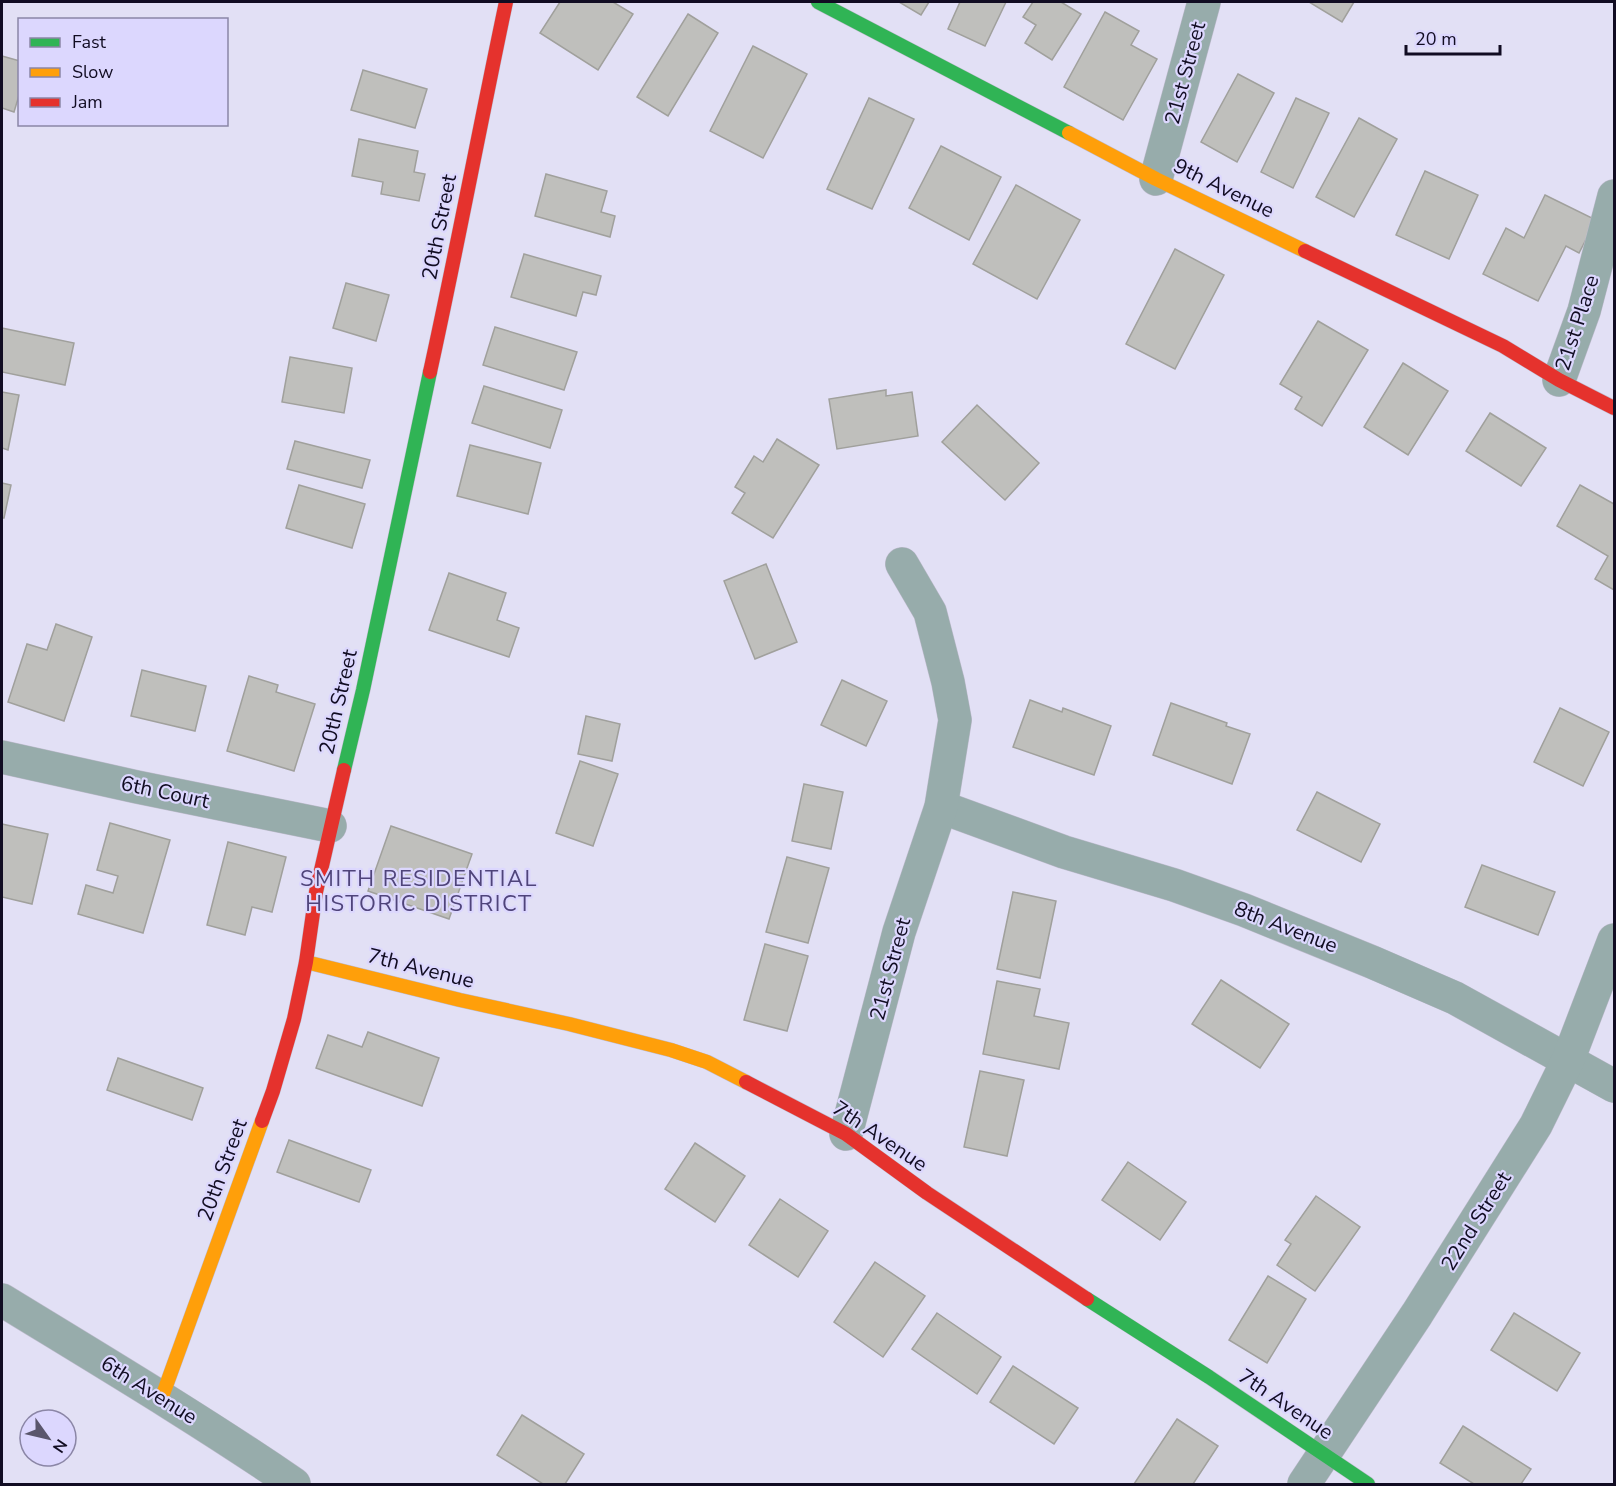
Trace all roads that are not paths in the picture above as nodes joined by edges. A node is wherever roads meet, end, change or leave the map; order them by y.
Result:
1 (506, 2) edge
2 (818, 2) edge
3 (1204, 2) edge
4 (1156, 179) junction
5 (1614, 196) edge
6 (1559, 380) junction
7 (1614, 408) edge
8 (902, 564) dead end
9 (2, 757) edge
10 (940, 807) junction
11 (330, 825) junction
12 (1614, 940) edge
13 (306, 962) junction
14 (1568, 1060) junction
15 (1614, 1086) edge
16 (846, 1134) junction
17 (2, 1300) edge
18 (162, 1397) junction
19 (1323, 1455) junction
20 (294, 1485) edge
21 (1304, 1485) edge
22 (1368, 1485) edge

1 - 11 street, 20th Street
2 - 4 street, 9th Avenue
3 - 4 street, 21st Street
4 - 6 street, 9th Avenue
5 - 6 street, 21st Place
6 - 7 street, 9th Avenue
8 - 10 street, 21st Street
9 - 11 street, 6th Court
10 - 14 street, 8th Avenue
10 - 16 street, 21st Street
11 - 13 street, 20th Street
12 - 14 street, 22nd Street
13 - 16 street, 7th Avenue
13 - 18 street, 20th Street
14 - 15 street, 8th Avenue
14 - 19 street, 22nd Street
16 - 19 street, 7th Avenue
17 - 18 street, 6th Avenue
18 - 20 street, 6th Avenue
19 - 21 street, 22nd Street
19 - 22 street, 7th Avenue

